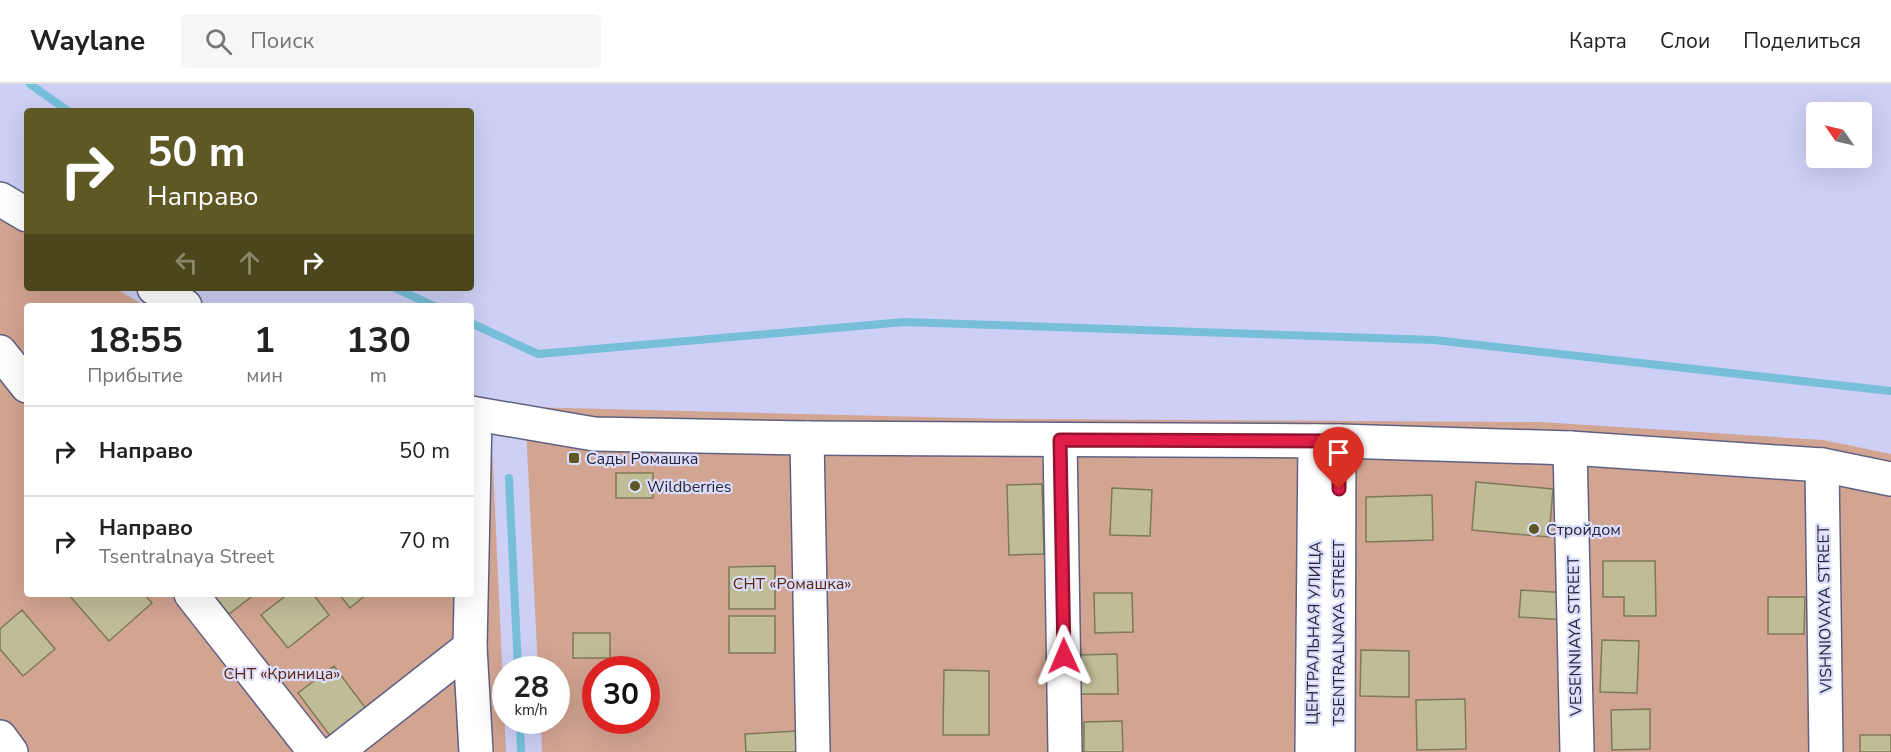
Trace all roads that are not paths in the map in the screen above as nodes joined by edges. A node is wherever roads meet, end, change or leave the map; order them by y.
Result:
1 (0, 199) edge
2 (24, 213) edge
3 (159, 291) edge
4 (180, 303) edge
5 (0, 352) edge
6 (24, 382) edge
7 (474, 414) edge
8 (807, 438) junction
9 (1060, 440) junction
10 (1327, 441) junction
11 (1570, 448) junction
12 (1822, 465) junction
13 (1891, 479) edge
14 (193, 597) edge
15 (471, 597) edge
16 (470, 647) junction
17 (0, 737) edge
18 (11, 752) edge
19 (315, 752) edge
20 (336, 752) edge
21 (476, 752) edge
22 (813, 752) edge
23 (1065, 752) edge
24 (1312, 752) edge
25 (1338, 752) edge
26 (1577, 752) edge
27 (1826, 752) edge

1 - 2 street
3 - 4 street
5 - 6 street
7 - 8 street
8 - 9 street
8 - 22 street
9 - 10 street
9 - 23 street
10 - 11 street
10 - 24 street, ЦЕНТРАЛЬНАЯ УЛИЦА
10 - 25 street, TSENTRALNAYA STREET
11 - 12 street
11 - 26 street, VESENNIAYA STREET
12 - 13 street
12 - 27 street, VISHNIOVAYA STREET
14 - 19 street
15 - 16 street
16 - 20 street
16 - 21 street
17 - 18 street

